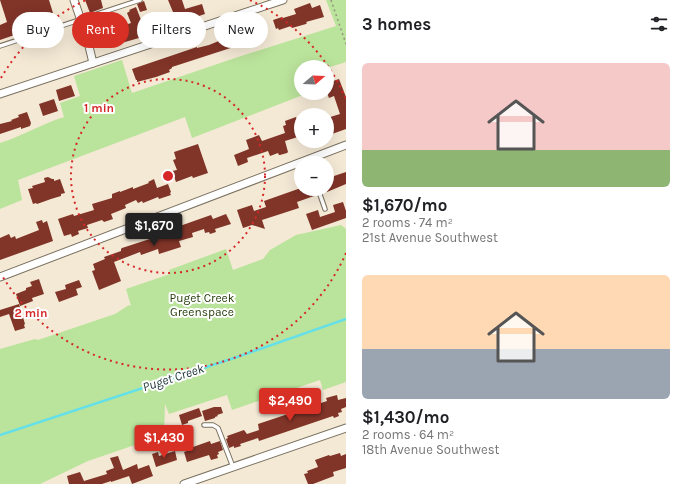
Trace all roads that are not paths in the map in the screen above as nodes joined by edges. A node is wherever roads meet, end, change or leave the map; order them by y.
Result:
1 (74, 0) edge
2 (140, 0) edge
3 (283, 0) edge
4 (78, 12) edge
5 (104, 12) edge
6 (72, 23) edge
7 (0, 46) edge
8 (89, 48) edge
9 (93, 63) junction
10 (0, 94) edge
11 (346, 145) edge
12 (321, 156) edge
13 (294, 167) edge
14 (320, 196) edge
15 (325, 209) dead end
16 (0, 277) edge
17 (204, 425) dead end
18 (346, 428) edge
19 (234, 467) junction
20 (184, 484) edge

1 - 4 street
2 - 5 lane
3 - 9 street
6 - 7 lane
8 - 9 street
9 - 10 street
11 - 12 street
13 - 16 street
14 - 15 lane
17 - 19 lane
18 - 19 street
19 - 20 street

